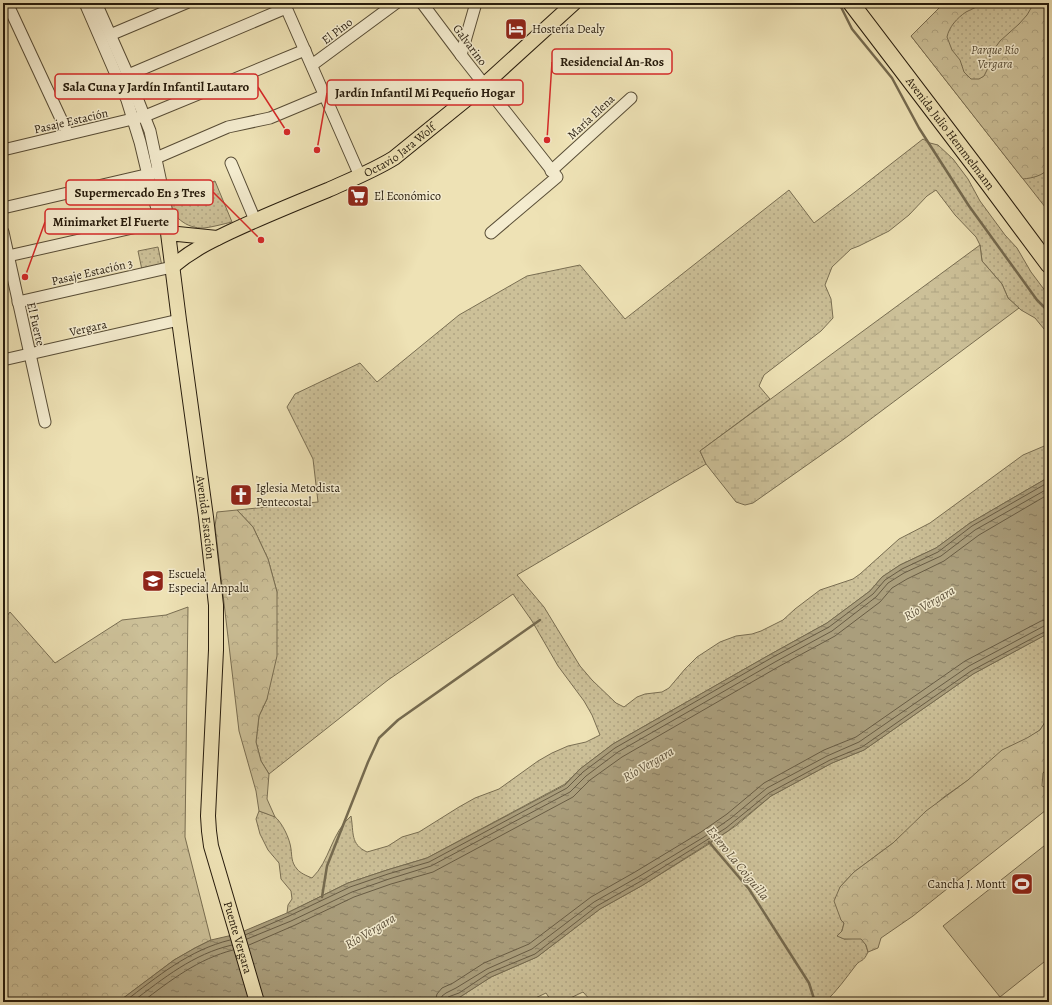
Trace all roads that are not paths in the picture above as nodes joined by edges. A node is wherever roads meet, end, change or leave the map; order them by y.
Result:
1 (85, 3) edge
2 (96, 3) edge
3 (186, 3) edge
4 (396, 3) edge
5 (422, 3) edge
6 (476, 3) edge
7 (574, 3) edge
8 (851, 3) edge
9 (285, 6) edge
10 (7, 7) edge
11 (110, 35) junction
12 (305, 50) junction
13 (461, 55) junction
14 (312, 66) junction
15 (128, 76) junction
16 (484, 85) junction
17 (325, 95) junction
18 (631, 98) dead end
19 (145, 116) junction
20 (133, 119) junction
21 (68, 134) junction
22 (3, 150) edge
23 (156, 158) junction
24 (231, 163) dead end
25 (159, 171) junction
26 (554, 174) junction
27 (148, 175) junction
28 (360, 176) junction
29 (3, 208) edge
30 (255, 220) junction
31 (166, 225) junction
32 (3, 232) edge
33 (492, 233) dead end
34 (217, 238) junction
35 (8, 256) junction
36 (1049, 266) edge
37 (172, 267) junction
38 (8, 282) edge
39 (18, 302) junction
40 (179, 320) junction
41 (30, 354) junction
42 (3, 360) edge
43 (45, 422) dead end
44 (219, 873) joint
45 (257, 1002) edge

1 - 20 street, Avenida Estación
2 - 11 street, Avenida Estación
3 - 11 street
4 - 14 street, El Pino
5 - 13 street, Galvarino
6 - 13 street
7 - 16 main road, Octavio Jara Wolf
8 - 36 highway, Avenida Julio Hemmelmann
9 - 12 street
9 - 15 street
10 - 21 street
11 - 15 street, Avenida Estación
12 - 14 street
12 - 19 street, Pasaje Estación
13 - 16 street, Galvarino
14 - 17 street
15 - 19 street, Avenida Estación
16 - 26 street, Galvarino
16 - 28 main road, Octavio Jara Wolf
17 - 23 street
17 - 28 street
18 - 26 street, María Elena
19 - 20 street, Pasaje Estación
19 - 23 street, Avenida Estación
20 - 21 street, Pasaje Estación
20 - 27 street, Avenida Estación
21 - 22 street, Pasaje Estación
23 - 25 street, Avenida Estación
24 - 30 street
25 - 27 street
25 - 31 street, Avenida Estación
26 - 33 street, María Elena
27 - 29 street
27 - 31 street, Avenida Estación
28 - 30 main road, Octavio Jara Wolf
30 - 34 main road, Octavio Jara Wolf
31 - 34 main road
31 - 35 street
31 - 37 main road, Avenida Estación
32 - 35 street, El Fuerte
34 - 37 main road, Octavio Jara Wolf
35 - 38 street, El Fuerte
37 - 39 street, Pasaje Estación 3
37 - 40 main road, Avenida Estación
38 - 39 street, El Fuerte
39 - 41 street, El Fuerte
40 - 41 street, Vergara
40 - 44 main road, Avenida Estación
41 - 42 street, Vergara
41 - 43 street, El Fuerte
44 - 45 main road, Puente Vergara

